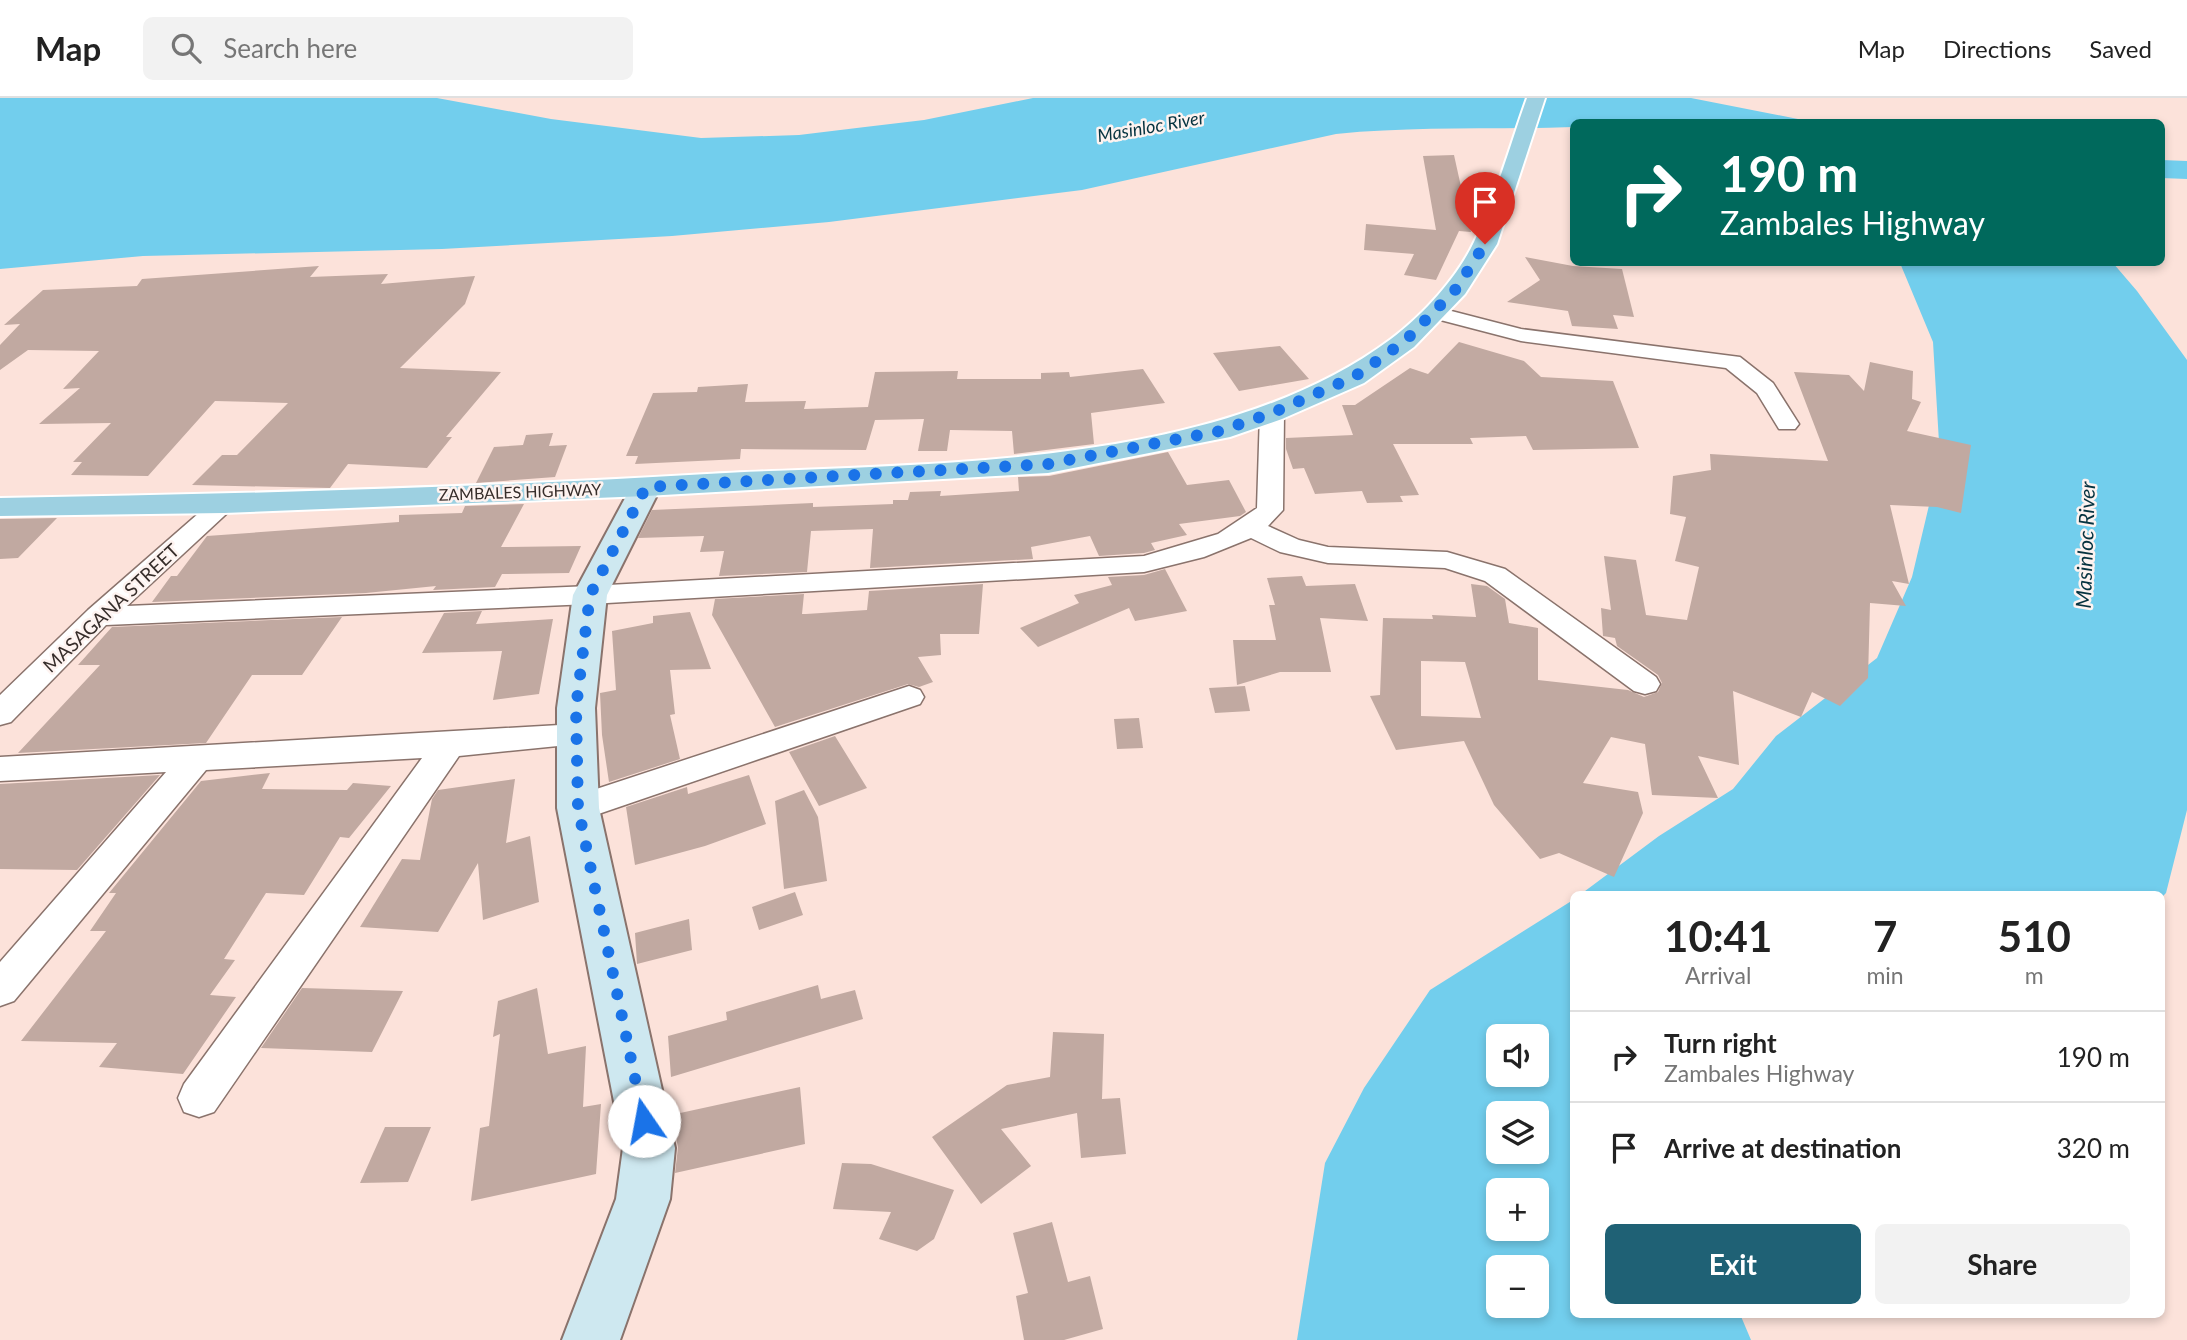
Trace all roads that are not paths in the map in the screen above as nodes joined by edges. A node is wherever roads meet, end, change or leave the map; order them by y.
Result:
1 (1536, 98) edge
2 (1432, 312) junction
3 (1272, 413) junction
4 (1787, 424) dead end
5 (646, 487) junction
6 (224, 504) junction
7 (0, 507) edge
8 (1252, 528) junction
9 (590, 595) junction
10 (98, 616) junction
11 (1645, 684) dead end
12 (909, 697) dead end
13 (0, 714) edge
14 (577, 735) junction
15 (449, 746) junction
16 (196, 759) junction
17 (0, 769) edge
18 (578, 808) junction
19 (0, 989) edge
20 (199, 1098) dead end
21 (591, 1340) edge

1 - 2 main road, ZAMBALES HIGHWAY
2 - 3 main road, ZAMBALES HIGHWAY
2 - 4 street
3 - 5 main road, ZAMBALES HIGHWAY
3 - 8 street
5 - 6 main road, ZAMBALES HIGHWAY
5 - 9 street
6 - 7 main road, ZAMBALES HIGHWAY
6 - 10 street, MASAGANA STREET
8 - 9 street
8 - 11 street
9 - 10 street
9 - 14 street
10 - 13 street, MASAGANA STREET
12 - 18 street
14 - 15 street
14 - 18 street
15 - 16 street
15 - 20 street
16 - 17 street
16 - 19 street
18 - 21 street

